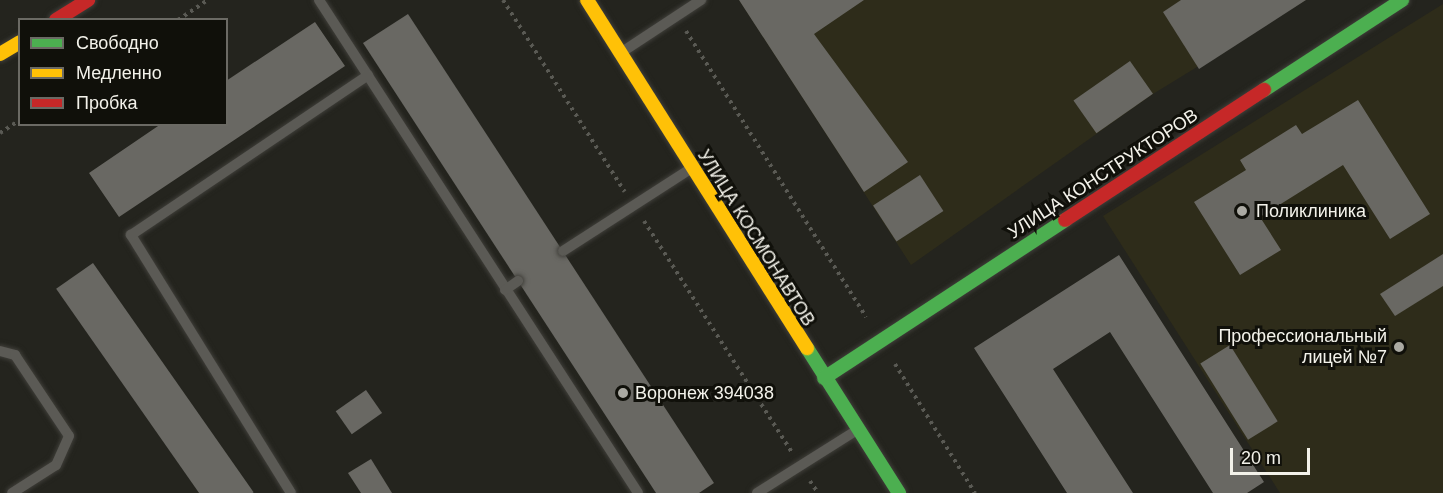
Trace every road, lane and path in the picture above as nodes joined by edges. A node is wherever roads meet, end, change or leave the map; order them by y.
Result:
1 (88, 0) edge
2 (208, 0) edge
3 (319, 0) edge
4 (503, 0) edge
5 (587, 0) edge
6 (701, 0) edge
7 (1402, 0) edge
8 (677, 16) junction
9 (59, 18) edge
10 (181, 18) edge
11 (18, 43) edge
12 (0, 54) edge
13 (620, 54) junction
14 (368, 75) junction
15 (18, 121) edge
16 (0, 133) edge
17 (691, 169) junction
18 (633, 204) junction
19 (563, 251) dead end
20 (518, 281) dead end
21 (505, 290) junction
22 (881, 340) junction
23 (0, 351) edge
24 (824, 378) junction
25 (858, 430) junction
26 (800, 466) junction
27 (12, 493) edge
28 (291, 493) edge
29 (638, 493) edge
30 (757, 493) edge
31 (818, 493) edge
32 (899, 493) edge
33 (975, 493) edge

1 - 9 street
2 - 10 path
3 - 14 lane
4 - 18 path
5 - 13 street, УЛИЦА КОСМОНАВТОВ
6 - 8 lane
7 - 22 street, УЛИЦА КОНСТРУКТОРОВ
8 - 13 lane
8 - 22 path
11 - 12 street
13 - 17 street, УЛИЦА КОСМОНАВТОВ
14 - 21 lane
14 - 28 lane
15 - 16 path
17 - 18 lane
17 - 24 street, УЛИЦА КОСМОНАВТОВ
18 - 19 lane
18 - 26 path
20 - 21 lane
21 - 29 lane
22 - 24 street, УЛИЦА КОНСТРУКТОРОВ
22 - 33 path
23 - 27 lane
24 - 25 street, УЛИЦА КОСМОНАВТОВ
25 - 26 lane
25 - 32 street, УЛИЦА КОСМОНАВТОВ
26 - 30 lane
26 - 31 path

